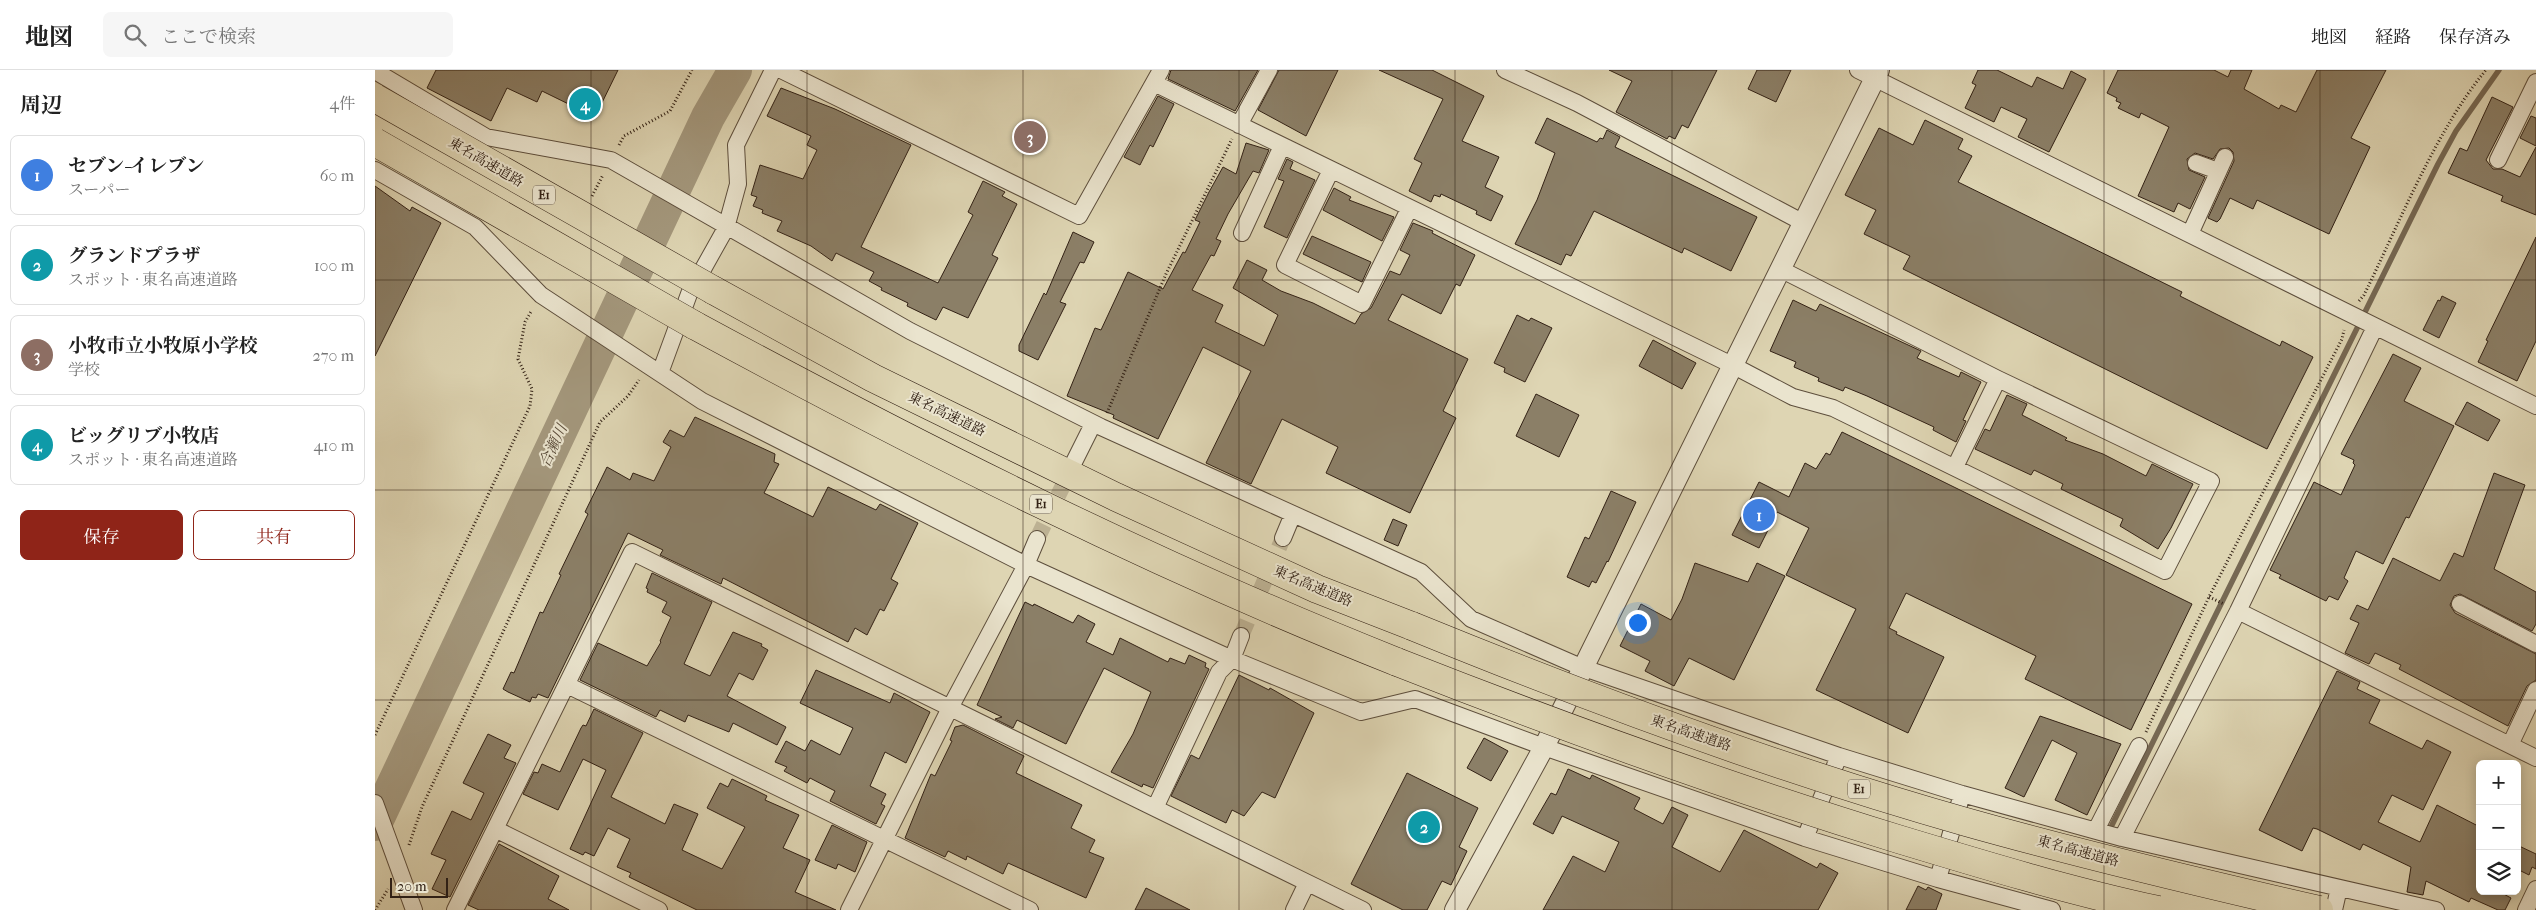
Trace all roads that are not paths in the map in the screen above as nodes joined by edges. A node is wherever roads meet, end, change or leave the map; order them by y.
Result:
1 (773, 70) edge
2 (781, 70) edge
3 (1269, 70) edge
4 (1505, 70) edge
5 (375, 71) edge
6 (1871, 73) edge
7 (1158, 76) edge
8 (2536, 82) edge
9 (375, 98) edge
10 (1239, 125) junction
11 (375, 142) edge
12 (1282, 146) junction
13 (2498, 160) dead end
14 (2196, 163) dead end
15 (375, 170) edge
16 (1331, 170) junction
17 (1409, 209) junction
18 (1804, 223) junction
19 (726, 228) junction
20 (1242, 233) dead end
21 (2190, 234) junction
22 (1780, 269) junction
23 (2361, 320) junction
24 (1732, 365) junction
25 (650, 366) junction
26 (1998, 379) junction
27 (2536, 406) edge
28 (1097, 426) junction
29 (1073, 464) tunnel mouth
30 (1955, 467) junction
31 (1293, 514) junction
32 (1283, 538) tunnel mouth
33 (1037, 539) tunnel mouth
34 (1026, 565) junction
35 (2460, 604) dead end
36 (2237, 611) junction
37 (1241, 636) tunnel mouth
38 (2536, 644) edge
39 (1232, 658) junction
40 (1581, 667) junction
41 (567, 685) junction
42 (2536, 690) edge
43 (950, 708) junction
44 (2510, 745) junction
45 (2139, 746) road end
46 (1544, 747) junction
47 (1839, 756) junction
48 (2536, 758) edge
49 (1961, 794) junction
50 (375, 803) edge
51 (1155, 808) junction
52 (495, 829) junction
53 (2096, 830) junction
54 (1805, 838) junction
55 (2122, 838) junction
56 (883, 839) junction
57 (1938, 879) junction
58 (1307, 883) junction
59 (2339, 888) junction
60 (2536, 889) edge
61 (414, 910) edge
62 (455, 910) edge
63 (659, 910) edge
64 (849, 910) edge
65 (1030, 910) edge
66 (1293, 910) edge
67 (1363, 910) edge
68 (1455, 910) edge
69 (2052, 910) edge
70 (2158, 910) edge
71 (2319, 910) edge
72 (2334, 910) edge
73 (2436, 910) edge
74 (2526, 910) edge

1 - 19 street
2 - 7 street
3 - 10 street
4 - 18 street
5 - 19 street
6 - 18 street
6 - 21 street
7 - 10 street
8 - 13 street
9 - 71 highway, 東名高速道路 / E1, bridge
10 - 12 street
11 - 70 highway, E1, bridge
12 - 16 street
12 - 20 street
14 - 21 street
15 - 25 street
16 - 17 street
16 - 17 street
17 - 24 street
18 - 22 street
19 - 25 street
19 - 28 street
21 - 23 street
22 - 24 street
22 - 26 street
23 - 27 street
23 - 36 street
24 - 30 street
24 - 40 street
25 - 34 street
26 - 30 street
26 - 30 street
28 - 29 street
28 - 31 street
31 - 32 street
31 - 40 street
33 - 34 street
34 - 39 street
34 - 43 street
35 - 38 street
36 - 44 street
36 - 55 street
37 - 39 street
39 - 46 street
39 - 51 street
40 - 46 street
40 - 47 street
41 - 43 street
41 - 52 street
41 - 56 street
42 - 44 street
43 - 51 street
43 - 56 street
44 - 48 street
45 - 53 street
46 - 54 street
46 - 68 street
47 - 49 street
47 - 54 street
49 - 53 street
49 - 57 street
50 - 61 street
51 - 58 street
52 - 62 street
52 - 63 street
53 - 55 street
54 - 57 street
55 - 59 street
56 - 64 street
56 - 65 street
57 - 69 street
58 - 66 street
58 - 67 street
59 - 72 street
59 - 73 street
60 - 74 street

